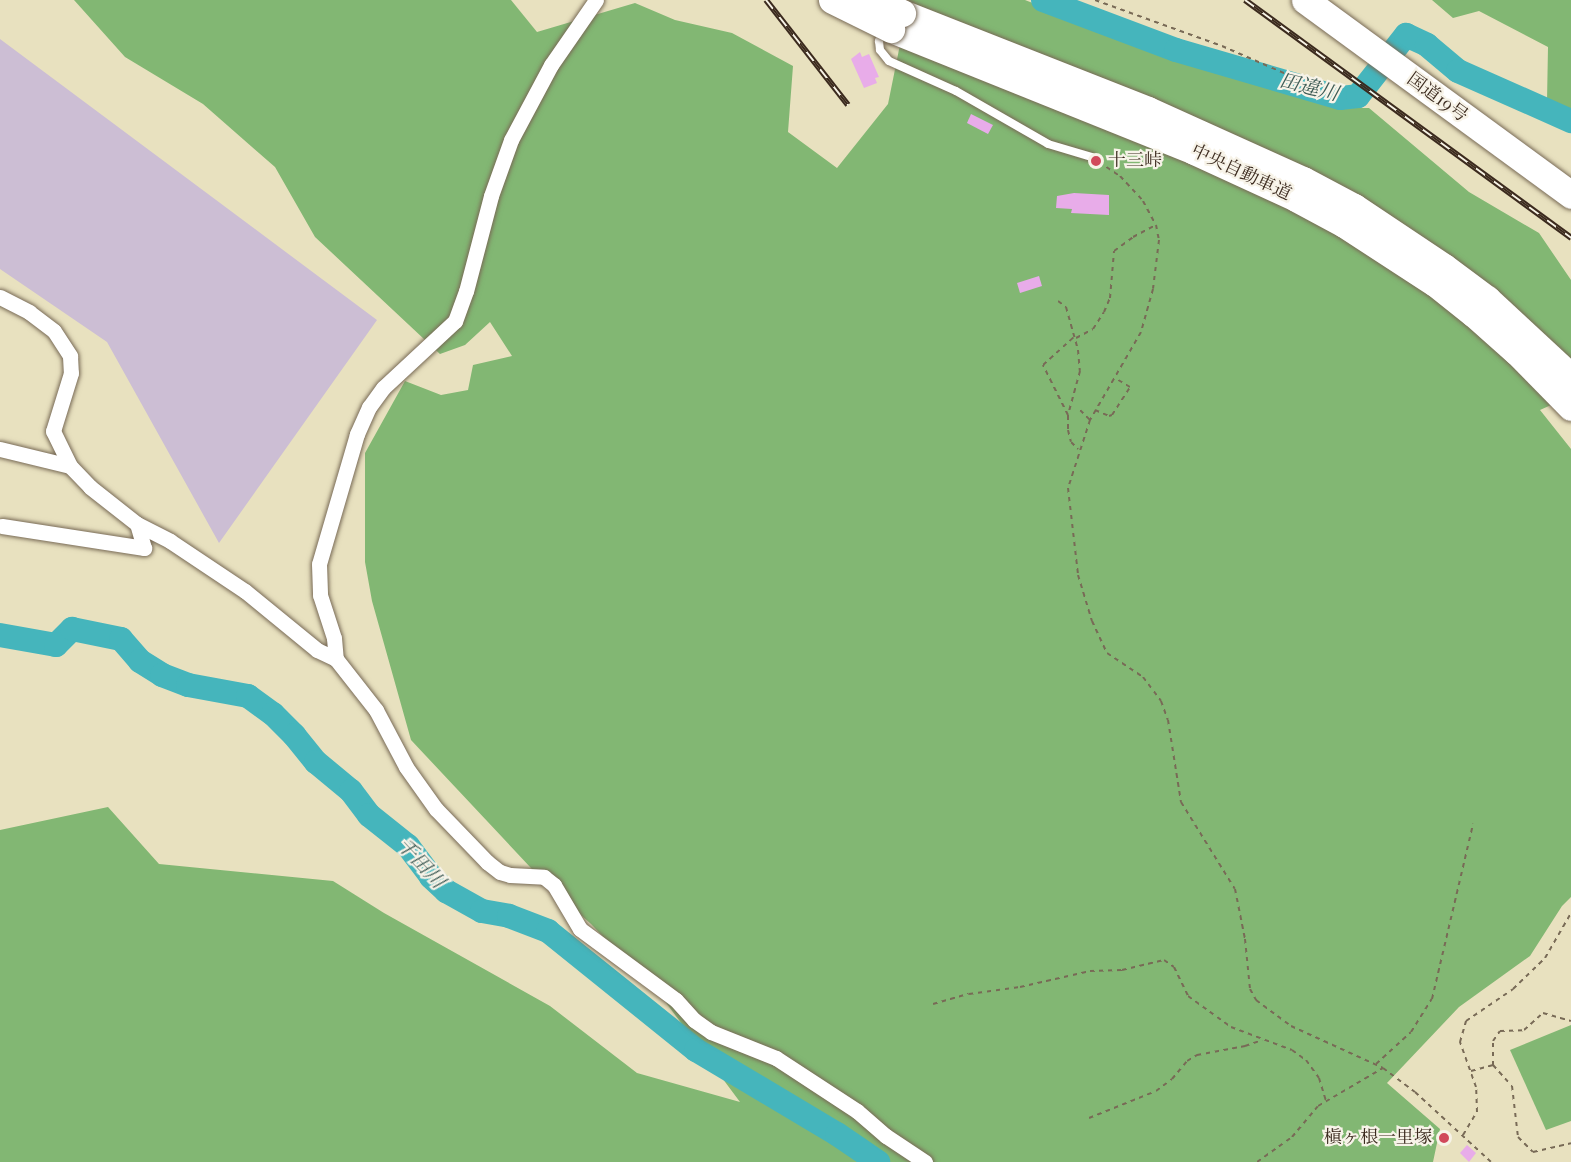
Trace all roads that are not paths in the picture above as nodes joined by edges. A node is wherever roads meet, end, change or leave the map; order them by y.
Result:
1 (596, 0) edge
2 (832, 0) edge
3 (874, 0) edge
4 (1305, 0) edge
5 (1327, 0) edge
6 (896, 14) edge
7 (1391, 56) junction
8 (1092, 158) road end
9 (1571, 179) edge
10 (1571, 195) edge
11 (0, 297) edge
12 (1571, 377) edge
13 (1571, 407) edge
14 (0, 449) edge
15 (70, 466) junction
16 (137, 524) junction
17 (2, 526) dead end
18 (336, 659) junction
19 (925, 1162) edge

1 - 18 street
2 - 6 highway, 中央自動車道, bridge
3 - 6 highway, 中央自動車道, bridge
4 - 7 highway, 国道19号
5 - 7 highway, 国道19号
6 - 8 lane
6 - 12 highway, 中央自動車道
6 - 13 highway, 中央自動車道
7 - 9 highway, 国道19号
7 - 10 highway, 国道19号
11 - 15 street
14 - 15 street
15 - 16 street
16 - 17 street
16 - 18 street
18 - 19 street

